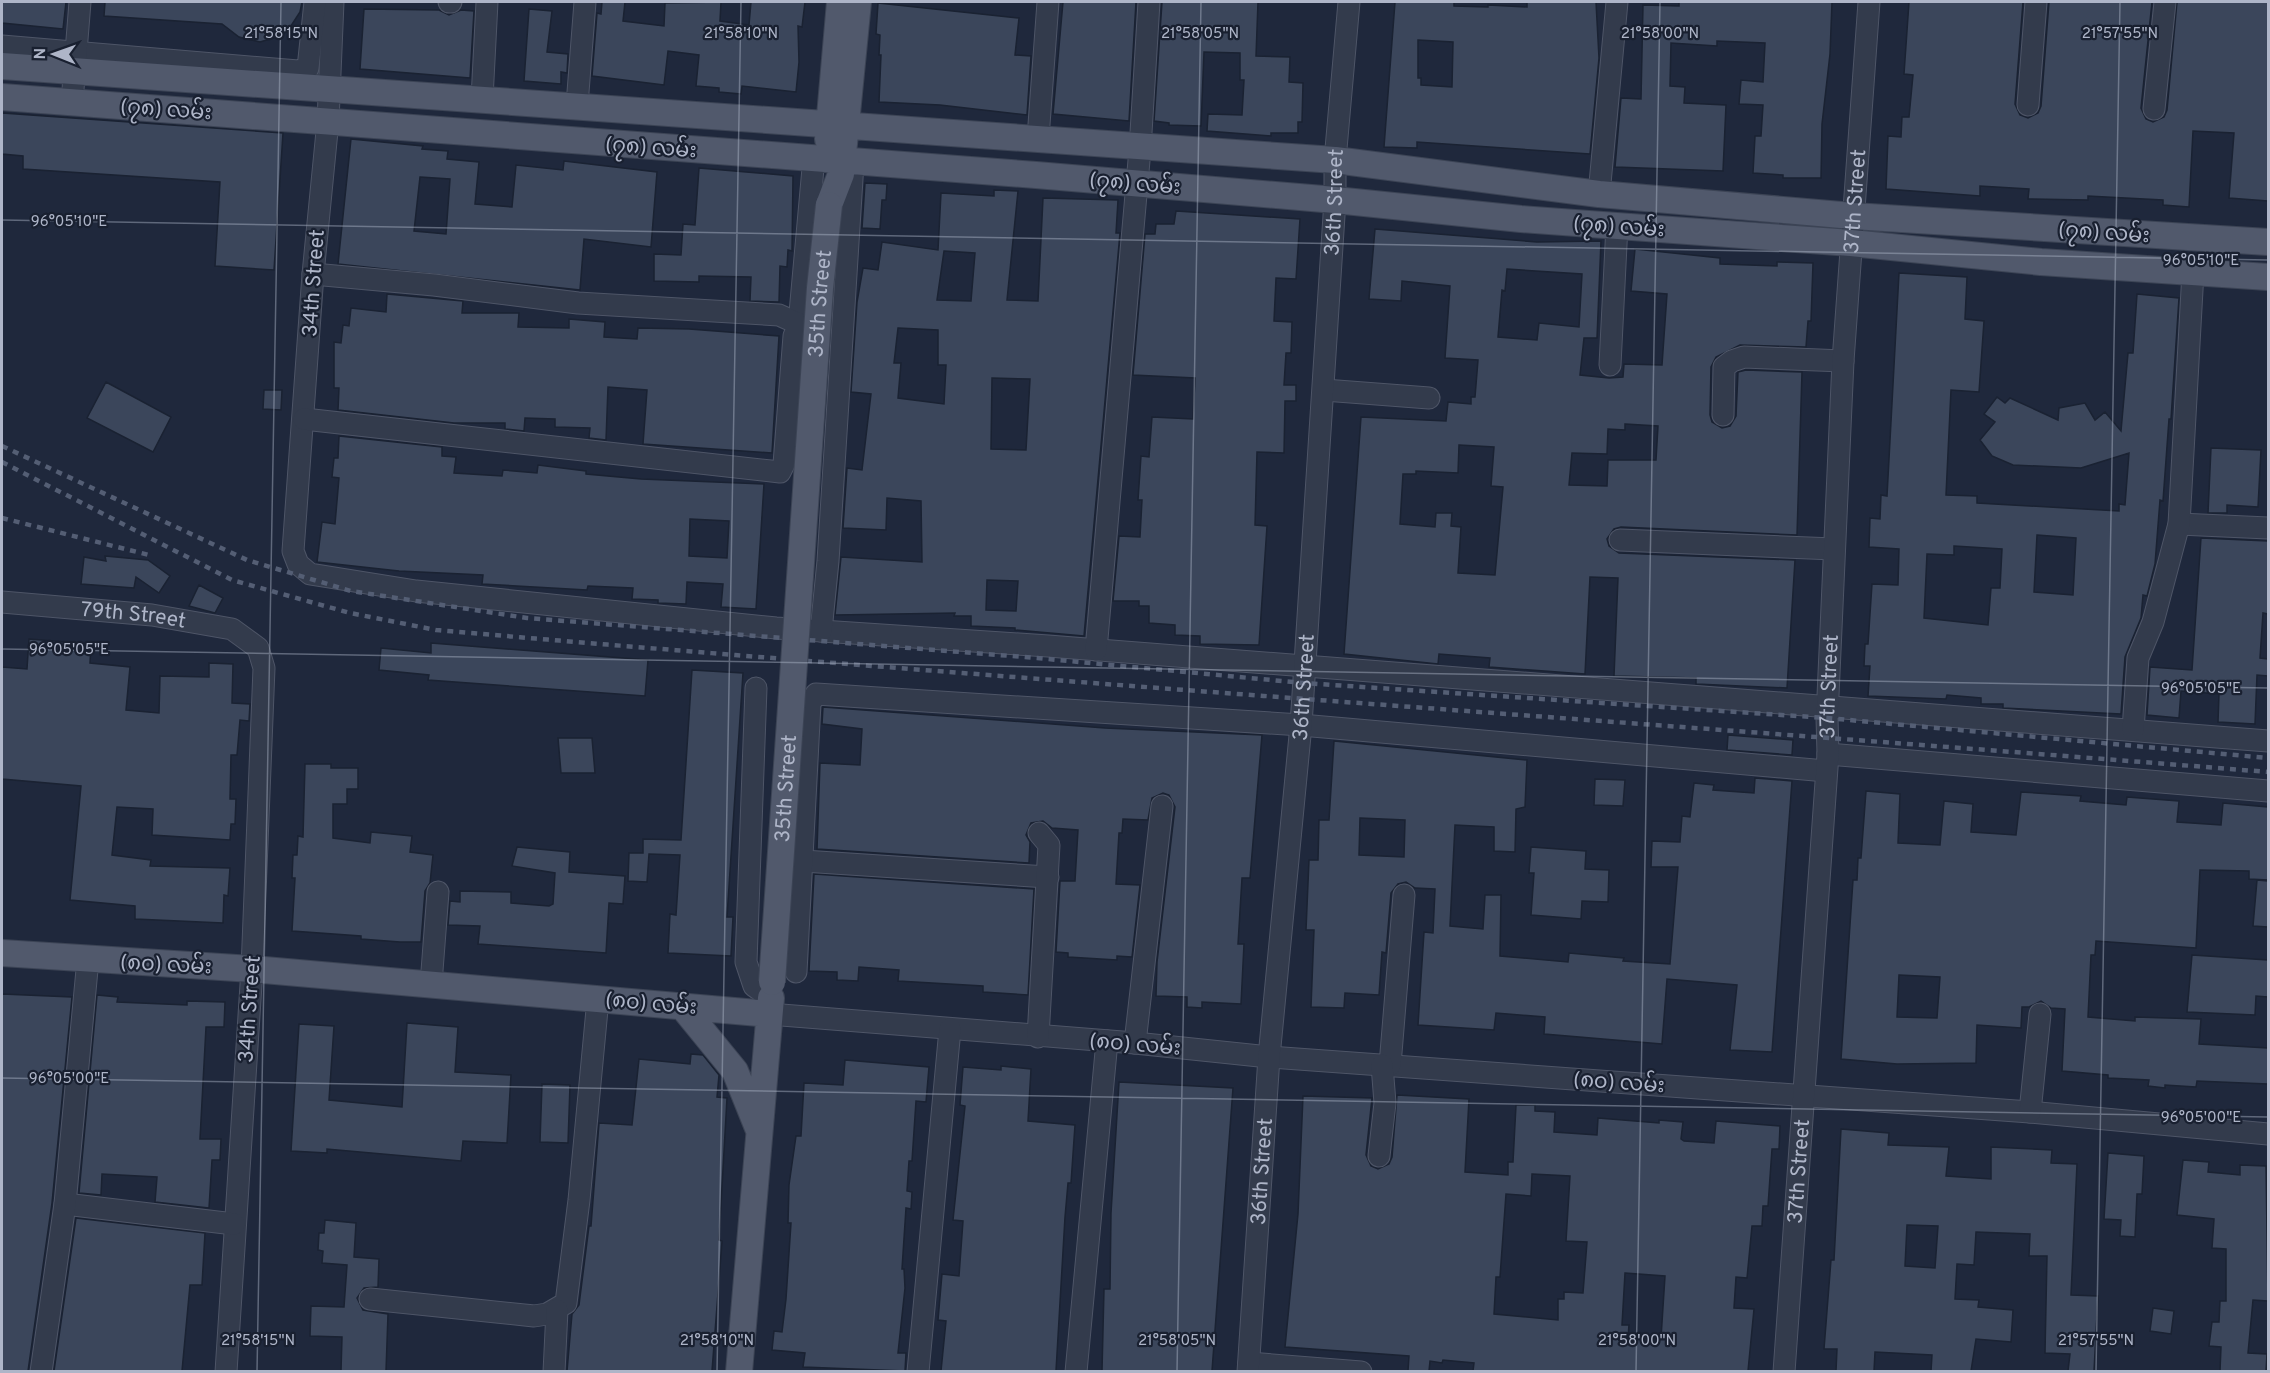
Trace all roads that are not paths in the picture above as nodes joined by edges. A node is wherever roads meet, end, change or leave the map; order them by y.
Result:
1 (80, 2) edge
2 (315, 2) edge
3 (333, 2) edge
4 (487, 2) edge
5 (585, 2) edge
6 (840, 2) edge
7 (858, 2) edge
8 (1048, 2) edge
9 (1149, 2) edge
10 (1349, 2) edge
11 (1617, 2) edge
12 (1869, 2) edge
13 (2036, 2) edge
14 (2165, 2) edge
15 (2, 46) edge
16 (75, 62) junction
17 (2, 66) edge
18 (141, 76) junction
19 (328, 88) junction
20 (2, 97) edge
21 (482, 99) junction
22 (72, 102) junction
23 (577, 105) junction
24 (2028, 105) dead end
25 (139, 107) junction
26 (2154, 110) dead end
27 (328, 121) junction
28 (838, 124) junction
29 (1038, 138) junction
30 (1140, 149) junction
31 (1335, 160) junction
32 (834, 161) junction
33 (1137, 183) junction
34 (1599, 194) junction
35 (1335, 200) junction
36 (1853, 216) junction
37 (1617, 225) junction
38 (2268, 242) edge
39 (1851, 243) junction
40 (2193, 272) junction
41 (313, 274) junction
42 (2268, 277) edge
43 (799, 324) junction
44 (1843, 361) junction
45 (1610, 365) dead end
46 (1324, 390) junction
47 (1429, 398) dead end
48 (1723, 415) dead end
49 (304, 419) junction
50 (2179, 524) junction
51 (2268, 528) edge
52 (1620, 540) dead end
53 (1834, 549) junction
54 (2, 602) edge
55 (821, 631) junction
56 (258, 648) joint
57 (1096, 650) junction
58 (1304, 667) junction
59 (756, 688) dead end
60 (1828, 707) junction
61 (1301, 725) junction
62 (2133, 730) junction
63 (2268, 741) edge
64 (1827, 763) junction
65 (2268, 791) edge
66 (1162, 806) dead end
67 (1039, 833) dead end
68 (803, 861) junction
69 (1048, 878) junction
70 (438, 892) dead end
71 (1404, 895) dead end
72 (2, 953) edge
73 (88, 960) junction
74 (252, 969) junction
75 (796, 972) dead end
76 (431, 984) junction
77 (771, 998) junction
78 (598, 999) junction
79 (682, 1006) junction
80 (2040, 1014) dead end
81 (950, 1029) junction
82 (1038, 1037) junction
83 (1107, 1041) junction
84 (1135, 1043) junction
85 (1269, 1057) junction
86 (1386, 1065) junction
87 (1804, 1095) junction
88 (2030, 1112) junction
89 (759, 1131) junction
90 (2268, 1134) edge
91 (1379, 1156) dead end
92 (65, 1204) junction
93 (234, 1224) junction
94 (370, 1299) dead end
95 (557, 1310) junction
96 (1248, 1367) edge
97 (41, 1371) edge
98 (226, 1371) edge
99 (554, 1371) edge
100 (739, 1371) edge
101 (918, 1371) edge
102 (1076, 1371) edge
103 (1361, 1371) edge
104 (1784, 1371) edge

1 - 16 street
2 - 16 street
3 - 19 street, 34th Street
4 - 21 street
5 - 23 street
6 - 28 main road, 35th Street
7 - 28 main road, 35th Street
8 - 29 street
9 - 30 street
10 - 31 street, 36th Street
11 - 34 street
12 - 36 street, 37th Street
13 - 24 street
14 - 26 street
15 - 16 street
16 - 17 main road, (၇၈) လမ်း
16 - 18 main road, (၇၈) လမ်း
16 - 22 street
18 - 19 main road, (၇၈) လမ်း
18 - 25 main road
19 - 21 main road, (၇၈) လမ်း
19 - 27 street, 34th Street
20 - 22 main road, (၇၈) လမ်း
21 - 23 main road, (၇၈) လမ်း
22 - 25 main road, (၇၈) လမ်း
23 - 28 main road, (၇၈) လမ်း
25 - 27 main road, (၇၈) လမ်း
27 - 32 main road, (၇၈) လမ်း
27 - 41 street, 34th Street
28 - 29 main road, (၇၈) လမ်း
28 - 32 main road, 35th Street
29 - 30 main road, (၇၈) လမ်း
30 - 31 main road, (၇၈) လမ်း
30 - 33 street
31 - 34 main road, (၇၈) လမ်း
31 - 35 street, 36th Street
32 - 33 main road, (၇၈) လမ်း
32 - 43 street
32 - 55 street
32 - 77 main road, 35th Street, bridge
33 - 35 main road, (၇၈) လမ်း
33 - 57 street
34 - 36 main road, (၇၈) လမ်း
35 - 37 main road, (၇၈) လမ်း
35 - 46 street, 36th Street
36 - 38 main road, (၇၈) လမ်း
36 - 39 street, 37th Street
37 - 39 main road, (၇၈) လမ်း
37 - 45 street
39 - 40 main road, (၇၈) လမ်း
39 - 44 street, 37th Street
40 - 42 main road, (၇၈) လမ်း
40 - 50 street
41 - 43 street
41 - 49 street, 34th Street
43 - 49 street
44 - 48 street
44 - 53 street, 37th Street
46 - 47 street
46 - 58 street, 36th Street
49 - 55 street, 34th Street
50 - 51 street
50 - 62 street
52 - 53 street
53 - 60 street, 37th Street
54 - 56 street, 79th Street
55 - 57 street
56 - 74 street, 34th Street
57 - 58 street
58 - 60 street
58 - 61 street, 36th Street
59 - 77 street
60 - 62 street
60 - 64 street, 37th Street
61 - 64 street
61 - 68 street
61 - 85 street, 36th Street
62 - 63 street
64 - 65 street
64 - 87 street, 37th Street
66 - 84 street
67 - 69 street
68 - 69 street
68 - 75 street
69 - 82 street
70 - 76 street
71 - 86 street
72 - 73 main road, (၈၀) လမ်း
73 - 74 main road, (၈၀) လမ်း
73 - 92 street
74 - 76 main road, (၈၀) လမ်း
74 - 93 street, 34th Street
76 - 78 main road, (၈၀) လမ်း
77 - 79 main road, (၈၀) လမ်း
77 - 81 street, (၈၀) လမ်း
77 - 89 main road, 35th Street
78 - 79 main road, (၈၀) လမ်း
78 - 95 street
79 - 89 main road
80 - 88 street
81 - 82 street, (၈၀) လမ်း
81 - 101 street
82 - 83 street, (၈၀) လမ်း
83 - 84 street, (၈၀) လမ်း
83 - 102 street
84 - 85 street, (၈၀) လမ်း
85 - 86 street, (၈၀) လမ်း
85 - 96 street, 36th Street
86 - 87 street, (၈၀) လမ်း
86 - 91 street
87 - 88 street, (၈၀) လမ်း
87 - 104 street, 37th Street
88 - 90 street, (၈၀) လမ်း
89 - 100 main road, 35th Street
92 - 93 street
92 - 97 street
93 - 98 street, 34th Street
94 - 95 street
95 - 99 street
96 - 103 street

